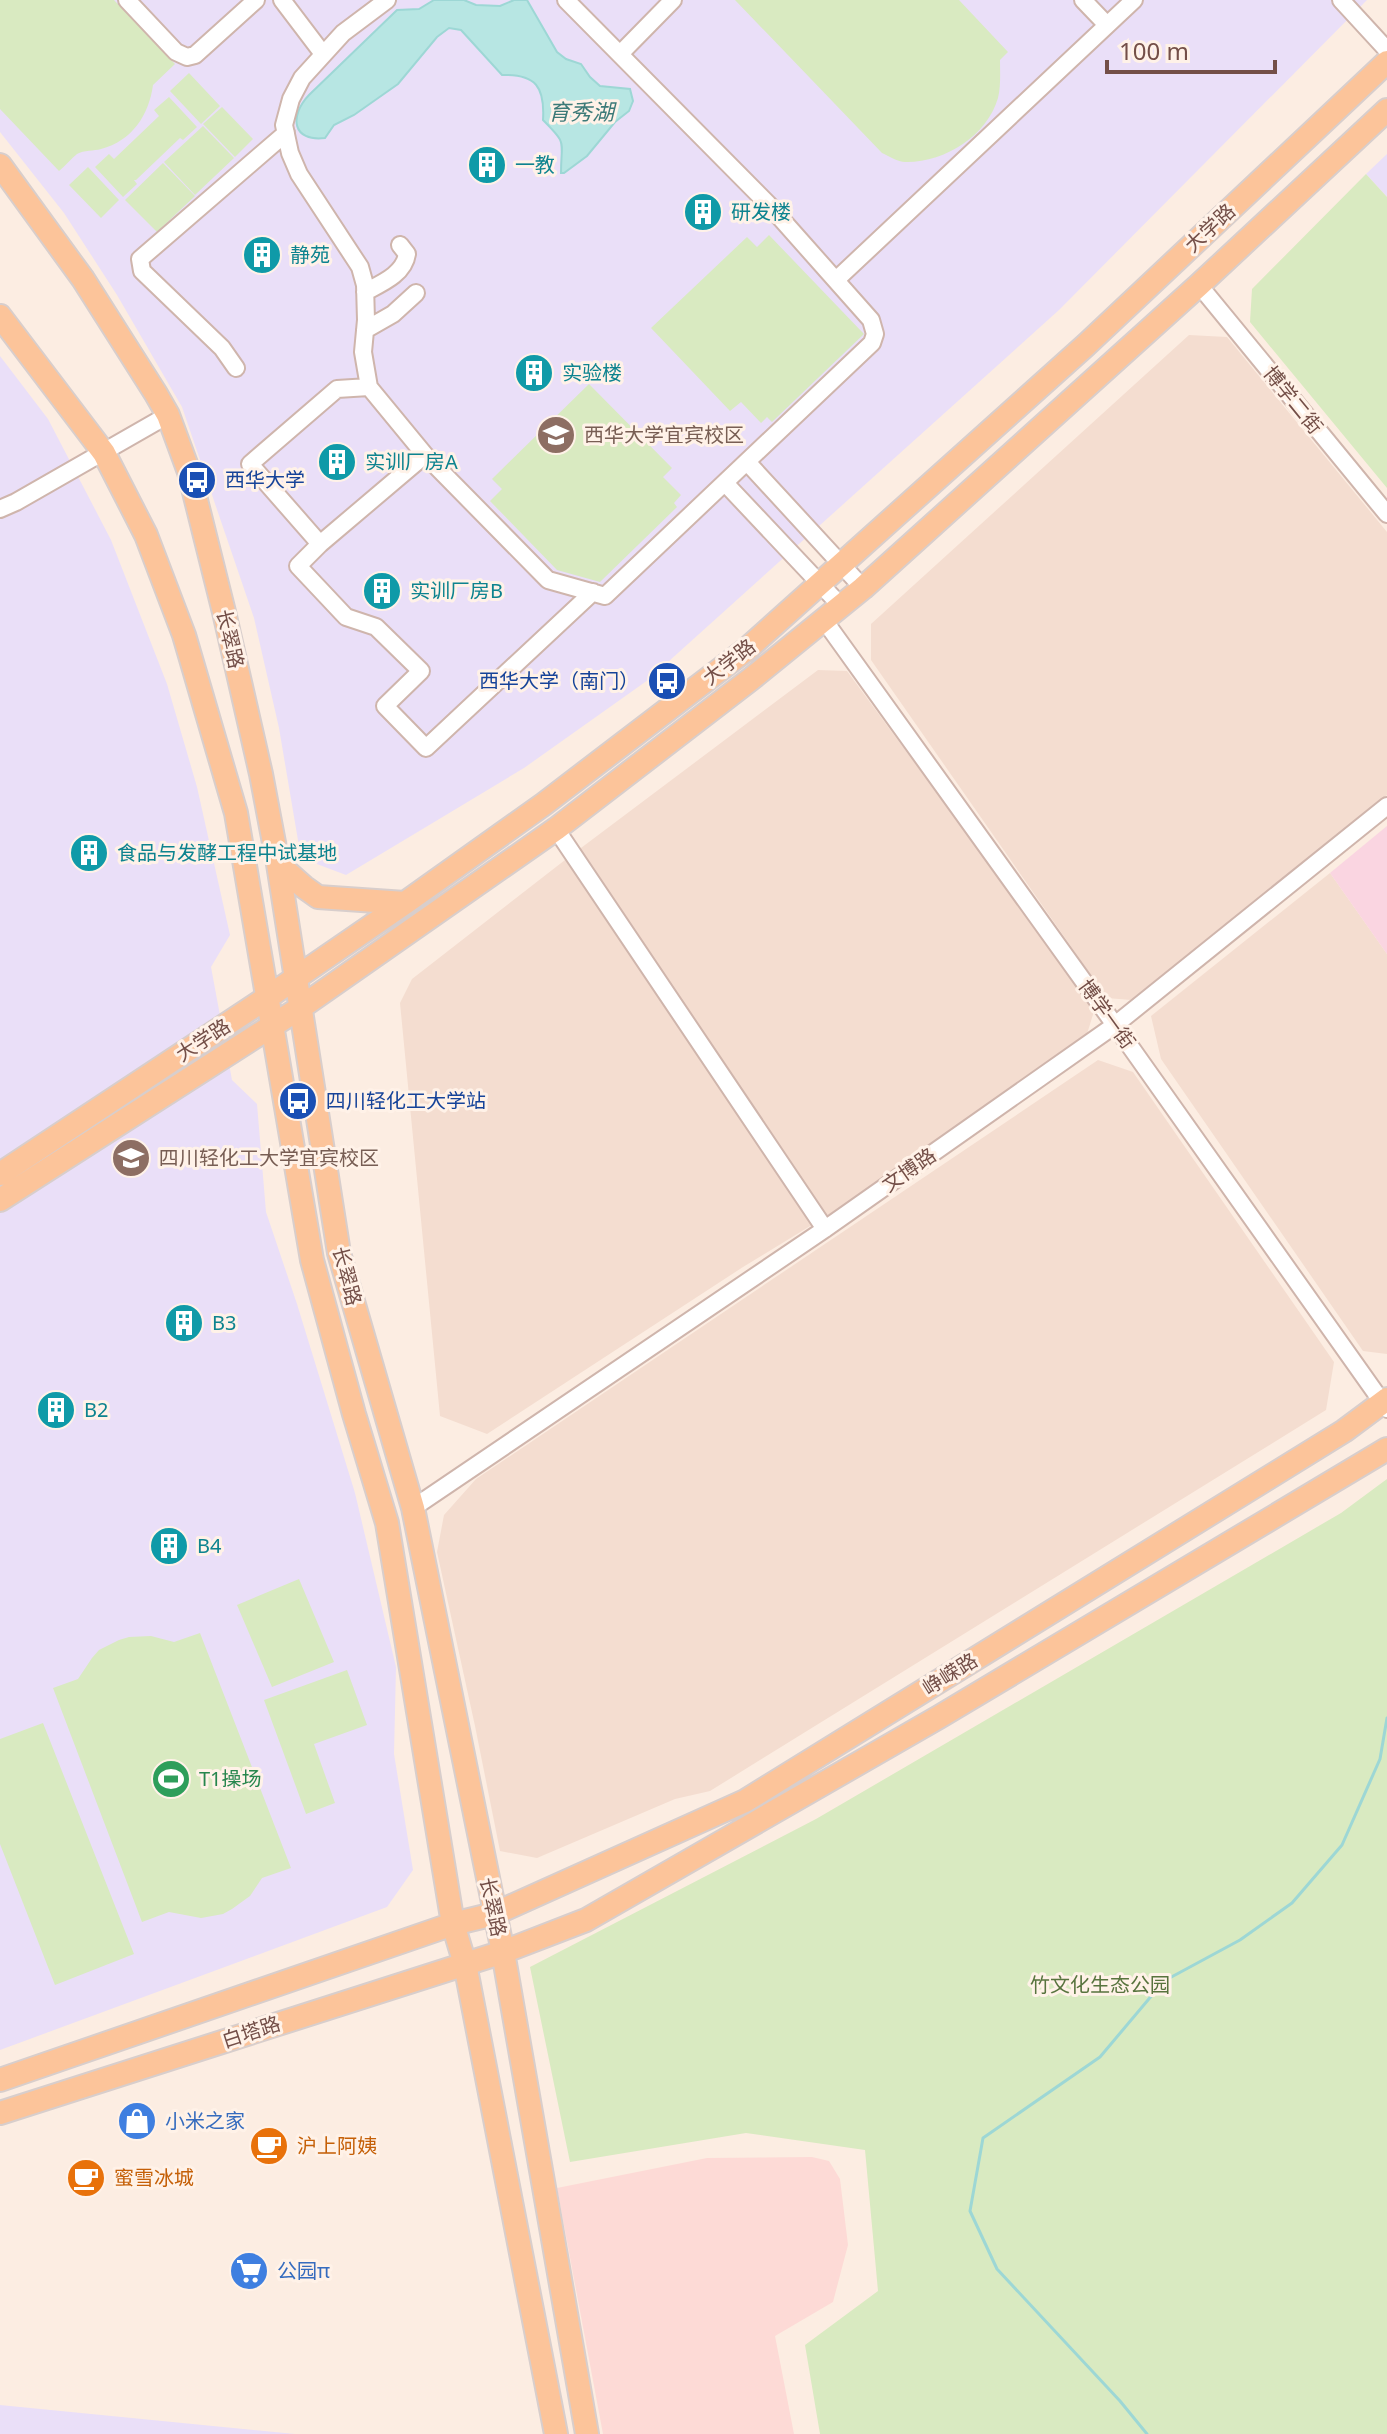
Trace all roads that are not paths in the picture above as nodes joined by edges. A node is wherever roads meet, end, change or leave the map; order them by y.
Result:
1 (127, 0) edge
2 (256, 0) edge
3 (282, 0) edge
4 (387, 0) edge
5 (566, 0) edge
6 (673, 0) edge
7 (1083, 0) edge
8 (1134, 0) edge
9 (1341, 0) edge
10 (1107, 25) junction
11 (1387, 50) edge
12 (323, 54) junction
13 (620, 54) junction
14 (1387, 62) edge
15 (1387, 110) edge
16 (286, 133) junction
17 (0, 165) edge
18 (400, 245) dead end
19 (836, 280) junction
20 (1199, 285) junction
21 (365, 292) junction
22 (416, 293) dead end
23 (0, 316) edge
24 (365, 330) junction
25 (236, 368) dead end
26 (369, 387) junction
27 (168, 415) junction
28 (104, 453) junction
29 (425, 455) junction
30 (748, 463) junction
31 (725, 483) junction
32 (0, 509) edge
33 (1387, 514) edge
34 (320, 544) junction
35 (843, 565) junction
36 (821, 584) junction
37 (863, 588) junction
38 (593, 592) junction
39 (832, 613) junction
40 (1387, 806) edge
41 (556, 829) junction
42 (278, 864) junction
43 (405, 903) junction
44 (295, 978) junction
45 (268, 997) junction
46 (300, 1008) junction
47 (1115, 1025) junction
48 (274, 1026) junction
49 (0, 1174) edge
50 (0, 1200) edge
51 (825, 1229) junction
52 (1385, 1404) edge
53 (1387, 1449) edge
54 (413, 1508) junction
55 (494, 1914) junction
56 (453, 1924) junction
57 (503, 1952) junction
58 (465, 1964) junction
59 (0, 2080) edge
60 (0, 2113) edge
61 (556, 2434) edge
62 (587, 2434) edge

1 - 2 street
3 - 12 street
4 - 12 street
5 - 13 street
6 - 13 street
7 - 10 street
8 - 10 street
9 - 11 street
10 - 19 street
12 - 16 street
13 - 19 street
14 - 35 main road, 大学路
15 - 20 main road, 大学路
16 - 21 street
16 - 25 street
17 - 27 main road, 长翠路
18 - 21 street
19 - 30 street
20 - 33 street, 博学二街
20 - 37 main road, 大学路
21 - 24 street
22 - 24 street
23 - 28 main road, 长翠路
24 - 26 street
26 - 29 street
26 - 34 street
27 - 28 street
27 - 42 main road, 长翠路
28 - 32 street
28 - 45 main road, 长翠路
29 - 34 street
29 - 38 street
30 - 31 street
30 - 35 street
31 - 36 street, 博学一街
31 - 38 street
34 - 38 street
35 - 36 main road, 大学路
35 - 37 street
36 - 39 street, 博学一街
36 - 43 main road, 大学路
37 - 39 main road, 大学路
39 - 41 main road, 大学路
39 - 47 street, 博学一街
40 - 47 street, 文博路
41 - 46 main road, 大学路
41 - 51 street
42 - 43 main road
42 - 44 main road, 长翠路
43 - 44 main road, 大学路
44 - 45 main road, 大学路
44 - 46 main road, 长翠路
45 - 48 main road, 长翠路
45 - 49 main road, 大学路
46 - 48 main road, 大学路
46 - 54 main road, 长翠路
47 - 51 street, 文博路
47 - 52 street, 博学一街
48 - 50 main road, 大学路
48 - 56 main road, 长翠路
51 - 54 street, 文博路
52 - 55 main road, 峥嵘路
53 - 57 main road, 峥嵘路
54 - 55 main road, 长翠路
55 - 56 main road, 白塔路
55 - 57 main road, 长翠路
56 - 58 main road, 长翠路
56 - 59 main road, 白塔路
57 - 58 main road, 白塔路
57 - 62 main road, 长翠路
58 - 60 main road, 白塔路
58 - 61 main road, 长翠路

